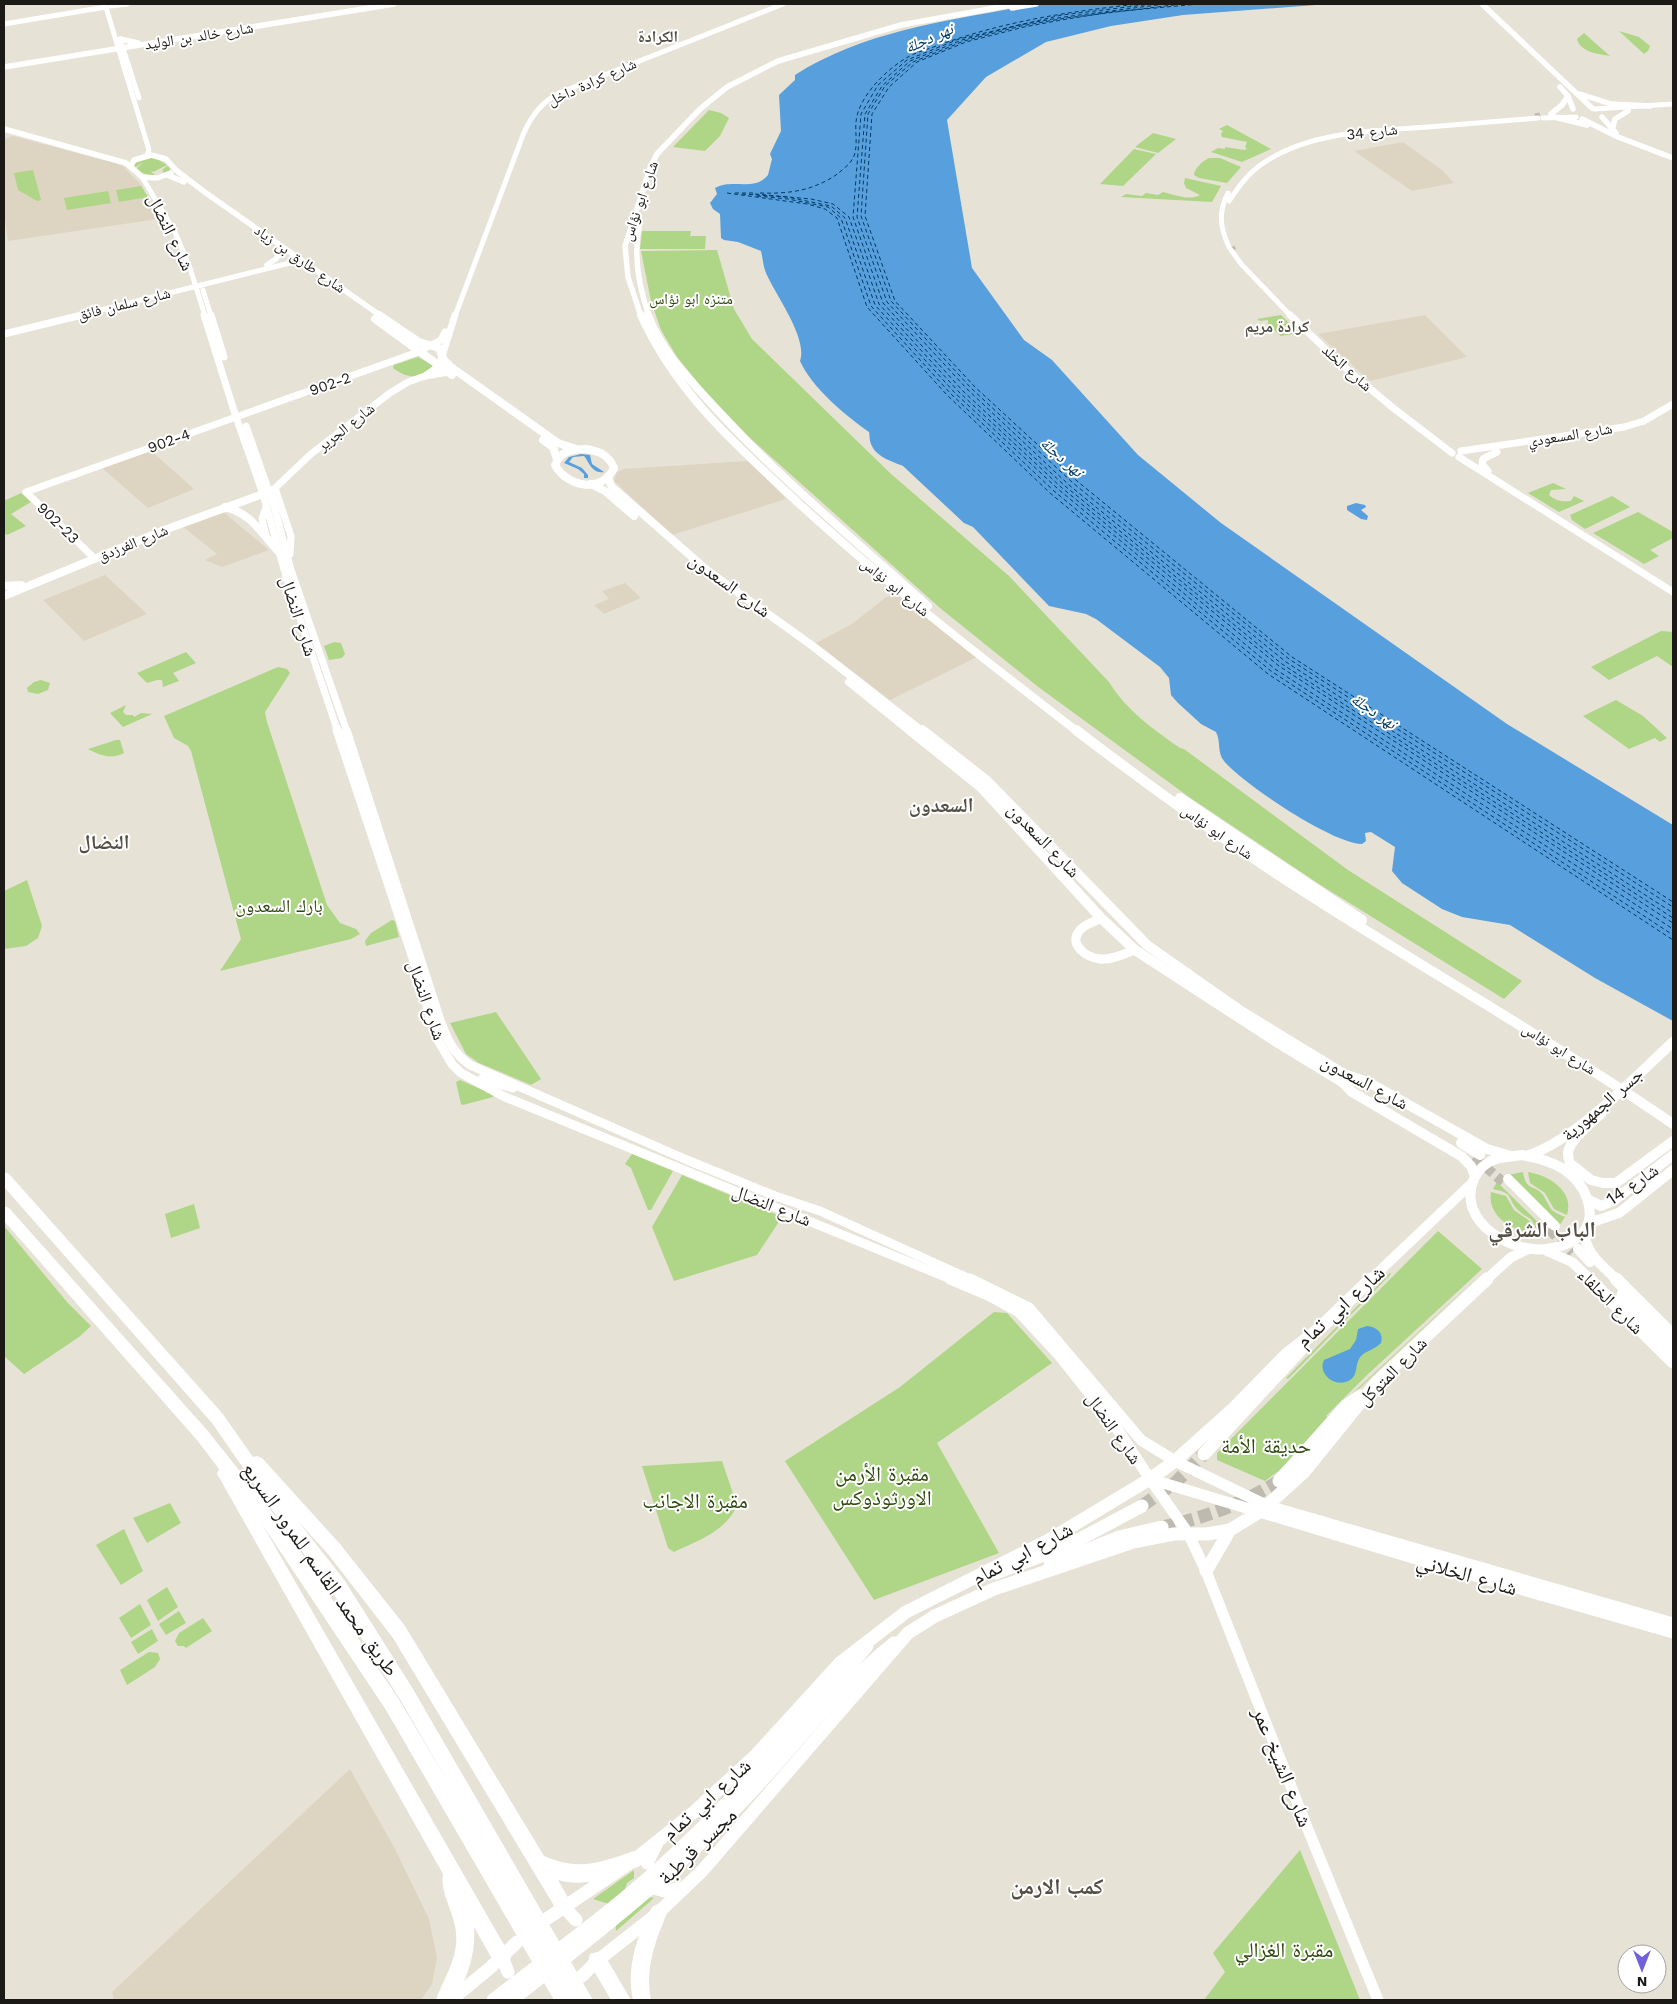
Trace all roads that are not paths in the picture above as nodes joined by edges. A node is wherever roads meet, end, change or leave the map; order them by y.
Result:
1 (128, 4) edge
2 (379, 4) edge
3 (394, 4) edge
4 (778, 4) edge
5 (783, 4) edge
6 (1018, 4) edge
7 (1036, 4) edge
8 (1481, 4) edge
9 (108, 5) edge
10 (4, 24) edge
11 (118, 39) junction
12 (142, 44) junction
13 (121, 49) junction
14 (98, 51) junction
15 (4, 66) edge
16 (734, 85) junction
17 (1570, 93) junction
18 (1650, 106) junction
19 (1673, 106) edge
20 (1593, 108) junction
21 (1572, 110) junction
22 (1628, 111) junction
23 (1552, 116) junction
24 (1603, 116) junction
25 (1539, 117) junction
26 (1579, 118) junction
27 (4, 127) edge
28 (1602, 130) junction
29 (1612, 130) junction
30 (147, 155) junction
31 (157, 156) junction
32 (1673, 156) edge
33 (132, 163) junction
34 (175, 168) junction
35 (167, 175) junction
36 (142, 177) junction
37 (160, 177) junction
38 (1223, 225) junction
39 (281, 251) junction
40 (636, 255) junction
41 (624, 256) junction
42 (296, 259) junction
43 (267, 265) junction
44 (640, 280) junction
45 (198, 284) junction
46 (631, 286) junction
47 (4, 332) edge
48 (429, 346) junction
49 (418, 352) junction
50 (442, 354) junction
51 (439, 366) junction
52 (448, 372) junction
53 (424, 376) junction
54 (1673, 404) edge
55 (1673, 409) edge
56 (239, 416) junction
57 (746, 441) junction
58 (736, 444) junction
59 (576, 449) junction
60 (1497, 452) junction
61 (1460, 454) junction
62 (557, 459) junction
63 (1488, 471) junction
64 (608, 478) junction
65 (591, 484) junction
66 (267, 490) junction
67 (26, 492) joint
68 (794, 499) junction
69 (224, 507) junction
70 (266, 507) junction
71 (284, 516) junction
72 (276, 517) junction
73 (829, 517) junction
74 (266, 536) junction
75 (278, 551) junction
76 (91, 555) junction
77 (288, 559) junction
78 (888, 570) junction
79 (878, 574) junction
80 (1673, 587) edge
81 (4, 588) edge
82 (1673, 592) edge
83 (4, 596) edge
84 (1087, 884) junction
85 (1076, 889) junction
86 (1101, 918) junction
87 (1147, 945) junction
88 (1135, 950) junction
89 (1673, 1042) edge
90 (1673, 1049) edge
91 (465, 1075) junction
92 (1346, 1080) junction
93 (524, 1090) junction
94 (506, 1097) junction
95 (563, 1107) junction
96 (1673, 1116) edge
97 (602, 1124) junction
98 (1673, 1124) edge
99 (1576, 1132) junction
100 (596, 1133) junction
101 (1673, 1141) edge
102 (1525, 1155) junction
103 (1673, 1155) edge
104 (1477, 1156) tunnel mouth
105 (1511, 1156) junction
106 (1568, 1159) junction
107 (1673, 1170) edge
108 (4, 1178) edge
109 (1575, 1178) junction
110 (1473, 1180) junction
111 (1506, 1181) tunnel mouth
112 (1589, 1200) junction
113 (4, 1212) edge
114 (791, 1213) junction
115 (832, 1216) junction
116 (1552, 1227) tunnel mouth
117 (1586, 1227) junction
118 (1528, 1249) junction
119 (1543, 1250) junction
120 (1319, 1329) junction
121 (1673, 1336) edge
122 (1673, 1346) edge
123 (1673, 1355) edge
124 (1673, 1362) edge
125 (1376, 1383) junction
126 (217, 1418) junction
127 (202, 1435) junction
128 (1204, 1454) tunnel mouth
129 (1175, 1461) junction
130 (1150, 1479) junction
131 (1279, 1481) tunnel mouth
132 (1142, 1506) tunnel mouth
133 (1265, 1508) junction
134 (1162, 1526) tunnel mouth
135 (1230, 1530) junction
136 (1188, 1533) junction
137 (1206, 1572) junction
138 (955, 1588) junction
139 (994, 1589) junction
140 (1673, 1623) edge
141 (884, 1629) junction
142 (908, 1633) junction
143 (1673, 1633) edge
144 (694, 1843) junction
145 (641, 1861) junction
146 (537, 1862) junction
147 (450, 1870) junction
148 (657, 1888) dead end
149 (684, 1888) junction
150 (658, 1913) junction
151 (571, 1914) junction
152 (548, 1918) dead end
153 (517, 1942) dead end
154 (590, 1943) dead end
155 (597, 1960) junction
156 (505, 1965) junction
157 (582, 1976) dead end
158 (520, 1999) edge
159 (445, 2000) edge
160 (451, 2000) edge
161 (493, 2000) edge
162 (564, 2000) edge
163 (584, 2000) edge
164 (622, 2000) edge
165 (642, 2000) edge
166 (1378, 2000) edge

1 - 9 main road
2 - 12 main road, شارع خالد بن الوليد
3 - 12 main road, شارع خالد بن الوليد
4 - 48 main road, شارع كرادة داخل
5 - 50 main road, شارع كرادة داخل
6 - 16 main road, شارع ابو نؤاس
7 - 16 main road, شارع ابو نؤاس
8 - 17 main road
8 - 17 main road
9 - 10 main road
9 - 11 main road
11 - 12 main road
11 - 13 main road
11 - 14 main road
12 - 13 main road
13 - 14 main road
13 - 30 main road
13 - 31 main road
14 - 15 main road
16 - 40 main road, شارع ابو نؤاس
16 - 41 main road, شارع ابو نؤاس
17 - 18 main road
17 - 20 main road
17 - 21 main road
17 - 23 main road
18 - 19 main road
18 - 20 main road
19 - 22 main road
20 - 21 main road
20 - 24 main road
21 - 23 main road, شارع 34
21 - 26 main road
22 - 24 main road
22 - 29 main road
23 - 25 main road, شارع 34
23 - 26 main road, شارع 34
23 - 28 main road
24 - 26 main road
24 - 29 main road
25 - 38 main road, شارع 34
25 - 38 main road, شارع 34
26 - 28 main road
27 - 33 main road
28 - 32 main road
29 - 32 main road
30 - 31 main road
30 - 33 main road
31 - 34 main road, شارع طارق بن زياد
33 - 36 main road
34 - 35 main road
34 - 42 main road, شارع طارق بن زياد
35 - 37 main road
35 - 39 main road, شارع طارق بن زياد
36 - 37 main road
36 - 45 main road, شارع النضال
37 - 45 main road, شارع النضال
38 - 61 main road, شارع الخلد
39 - 42 main road, شارع طارق بن زياد
39 - 43 main road
40 - 41 main road
40 - 44 main road, شارع ابو نؤاس
41 - 44 main road
41 - 46 main road, شارع ابو نؤاس
42 - 43 main road, شارع سلمان فائق
42 - 45 main road, شارع سلمان فائق
42 - 48 main road, شارع طارق بن زياد
42 - 49 main road, شارع طارق بن زياد
43 - 45 main road, شارع سلمان فائق
44 - 46 main road
44 - 57 main road, شارع ابو نؤاس
45 - 47 main road, شارع سلمان فائق
45 - 56 main road, شارع النضال
46 - 58 main road, شارع ابو نؤاس
48 - 49 main road, 902-2
48 - 50 main road
49 - 51 main road
49 - 56 main road, 902-2
50 - 51 main road
50 - 59 main road
51 - 52 main road
51 - 53 main road, شارع الجرير
52 - 53 main road, شارع الجرير
52 - 62 main road
53 - 66 main road, شارع الجرير
54 - 61 main road, شارع المسعودي
55 - 60 main road, شارع المسعودي
56 - 66 main road, شارع النضال
56 - 67 main road, 902-4
57 - 58 main road
57 - 73 main road, شارع ابو نؤاس
58 - 68 main road, شارع ابو نؤاس
59 - 62 main road
59 - 64 main road
60 - 61 main road, شارع المسعودي
60 - 63 main road
61 - 63 main road, شارع الخلد
61 - 82 main road, شارع الخلد
62 - 65 main road
63 - 80 main road, شارع الخلد
64 - 65 main road
64 - 84 main road, شارع السعدون
65 - 85 main road, شارع السعدون
66 - 69 main road, شارع الفرزدق
66 - 70 main road, شارع النضال
66 - 71 main road
66 - 72 main road, شارع النضال
66 - 76 main road, شارع الفرزدق
67 - 76 main road, 902-23
68 - 73 main road
68 - 79 main road, شارع ابو نؤاس
69 - 74 main road
69 - 83 main road, شارع الفرزدق
70 - 74 main road
70 - 75 main road, شارع النضال
71 - 72 main road
71 - 77 main road
72 - 77 main road, شارع النضال
73 - 78 main road, شارع ابو نؤاس
74 - 75 main road
75 - 91 main road, شارع النضال
76 - 81 main road, شارع الفرزدق
77 - 93 main road, شارع النضال
78 - 79 main road
78 - 96 main road, شارع ابو نؤاس
79 - 98 main road, شارع ابو نؤاس
84 - 85 main road
84 - 87 main road, شارع السعدون
85 - 86 main road, شارع السعدون
86 - 87 main road
86 - 88 main road, شارع السعدون
86 - 88 main road
87 - 92 main road, شارع السعدون
88 - 92 main road, شارع السعدون
89 - 99 main road, جسر الجمهورية
90 - 99 main road, جسر الجمهورية
91 - 93 main road
91 - 94 main road, شارع النضال
92 - 104 main road
92 - 105 main road, شارع السعدون
92 - 110 main road, شارع السعدون
93 - 95 main road, شارع النضال
94 - 95 main road
94 - 100 main road, شارع النضال
95 - 97 main road, شارع النضال
97 - 100 main road
97 - 115 main road, شارع النضال
99 - 102 main road, جسر الجمهورية
99 - 106 main road, جسر الجمهورية
100 - 114 main road, شارع النضال
101 - 106 main road
102 - 105 main road
102 - 109 main road
103 - 112 main road, شارع 14
105 - 110 main road
106 - 109 main road, جسر الجمهورية
107 - 117 main road, شارع 14
108 - 126 highway, طريق محمد القاسم للمرور السريع
109 - 112 main road
110 - 118 main road
110 - 120 main road, شارع ابي تمام
111 - 116 main road
112 - 117 main road
113 - 127 highway, طريق محمد القاسم للمرور السريع
114 - 115 main road
114 - 130 main road, شارع النضال
115 - 129 main road, شارع النضال
117 - 119 main road
117 - 121 main road, شارع الخلفاء
118 - 119 main road
118 - 125 main road, شارع المتوكل
119 - 124 main road, شارع الخلفاء
120 - 128 main road
120 - 129 main road, شارع ابي تمام
122 - 123 main road
125 - 131 main road
125 - 133 main road, شارع المتوكل
126 - 146 highway
126 - 163 highway, طريق محمد القاسم للمرور السريع
127 - 147 highway
127 - 162 highway, طريق محمد القاسم للمرور السريع
129 - 130 main road, شارع ابي تمام
129 - 133 main road
130 - 133 main road
130 - 136 main road, شارع النضال
130 - 138 main road, شارع ابي تمام
132 - 138 main road
133 - 135 main road, شارع المتوكل
133 - 140 main road, شارع الخلاني
133 - 143 main road, شارع الخلاني
134 - 139 main road
135 - 136 main road, شارع ابي تمام
135 - 137 main road
136 - 137 main road, شارع الشيخ عمر
136 - 139 main road, شارع ابي تمام
137 - 166 main road, شارع الشيخ عمر
138 - 141 main road, شارع ابي تمام
139 - 142 main road, شارع ابي تمام
141 - 144 main road, مجسر قرطبة
141 - 145 main road, شارع ابي تمام
142 - 144 main road, مجسر قرطبة
142 - 149 main road, شارع ابي تمام
144 - 158 main road, مجسر قرطبة
144 - 161 main road, مجسر قرطبة
145 - 146 highway
145 - 151 main road
146 - 151 highway
147 - 156 highway
147 - 159 highway
148 - 149 main road
149 - 150 main road, شارع ابي تمام
150 - 155 main road, شارع ابي تمام
150 - 165 highway
151 - 152 main road
153 - 156 main road
154 - 155 main road
155 - 157 main road, شارع ابي تمام
155 - 164 highway
156 - 160 main road

